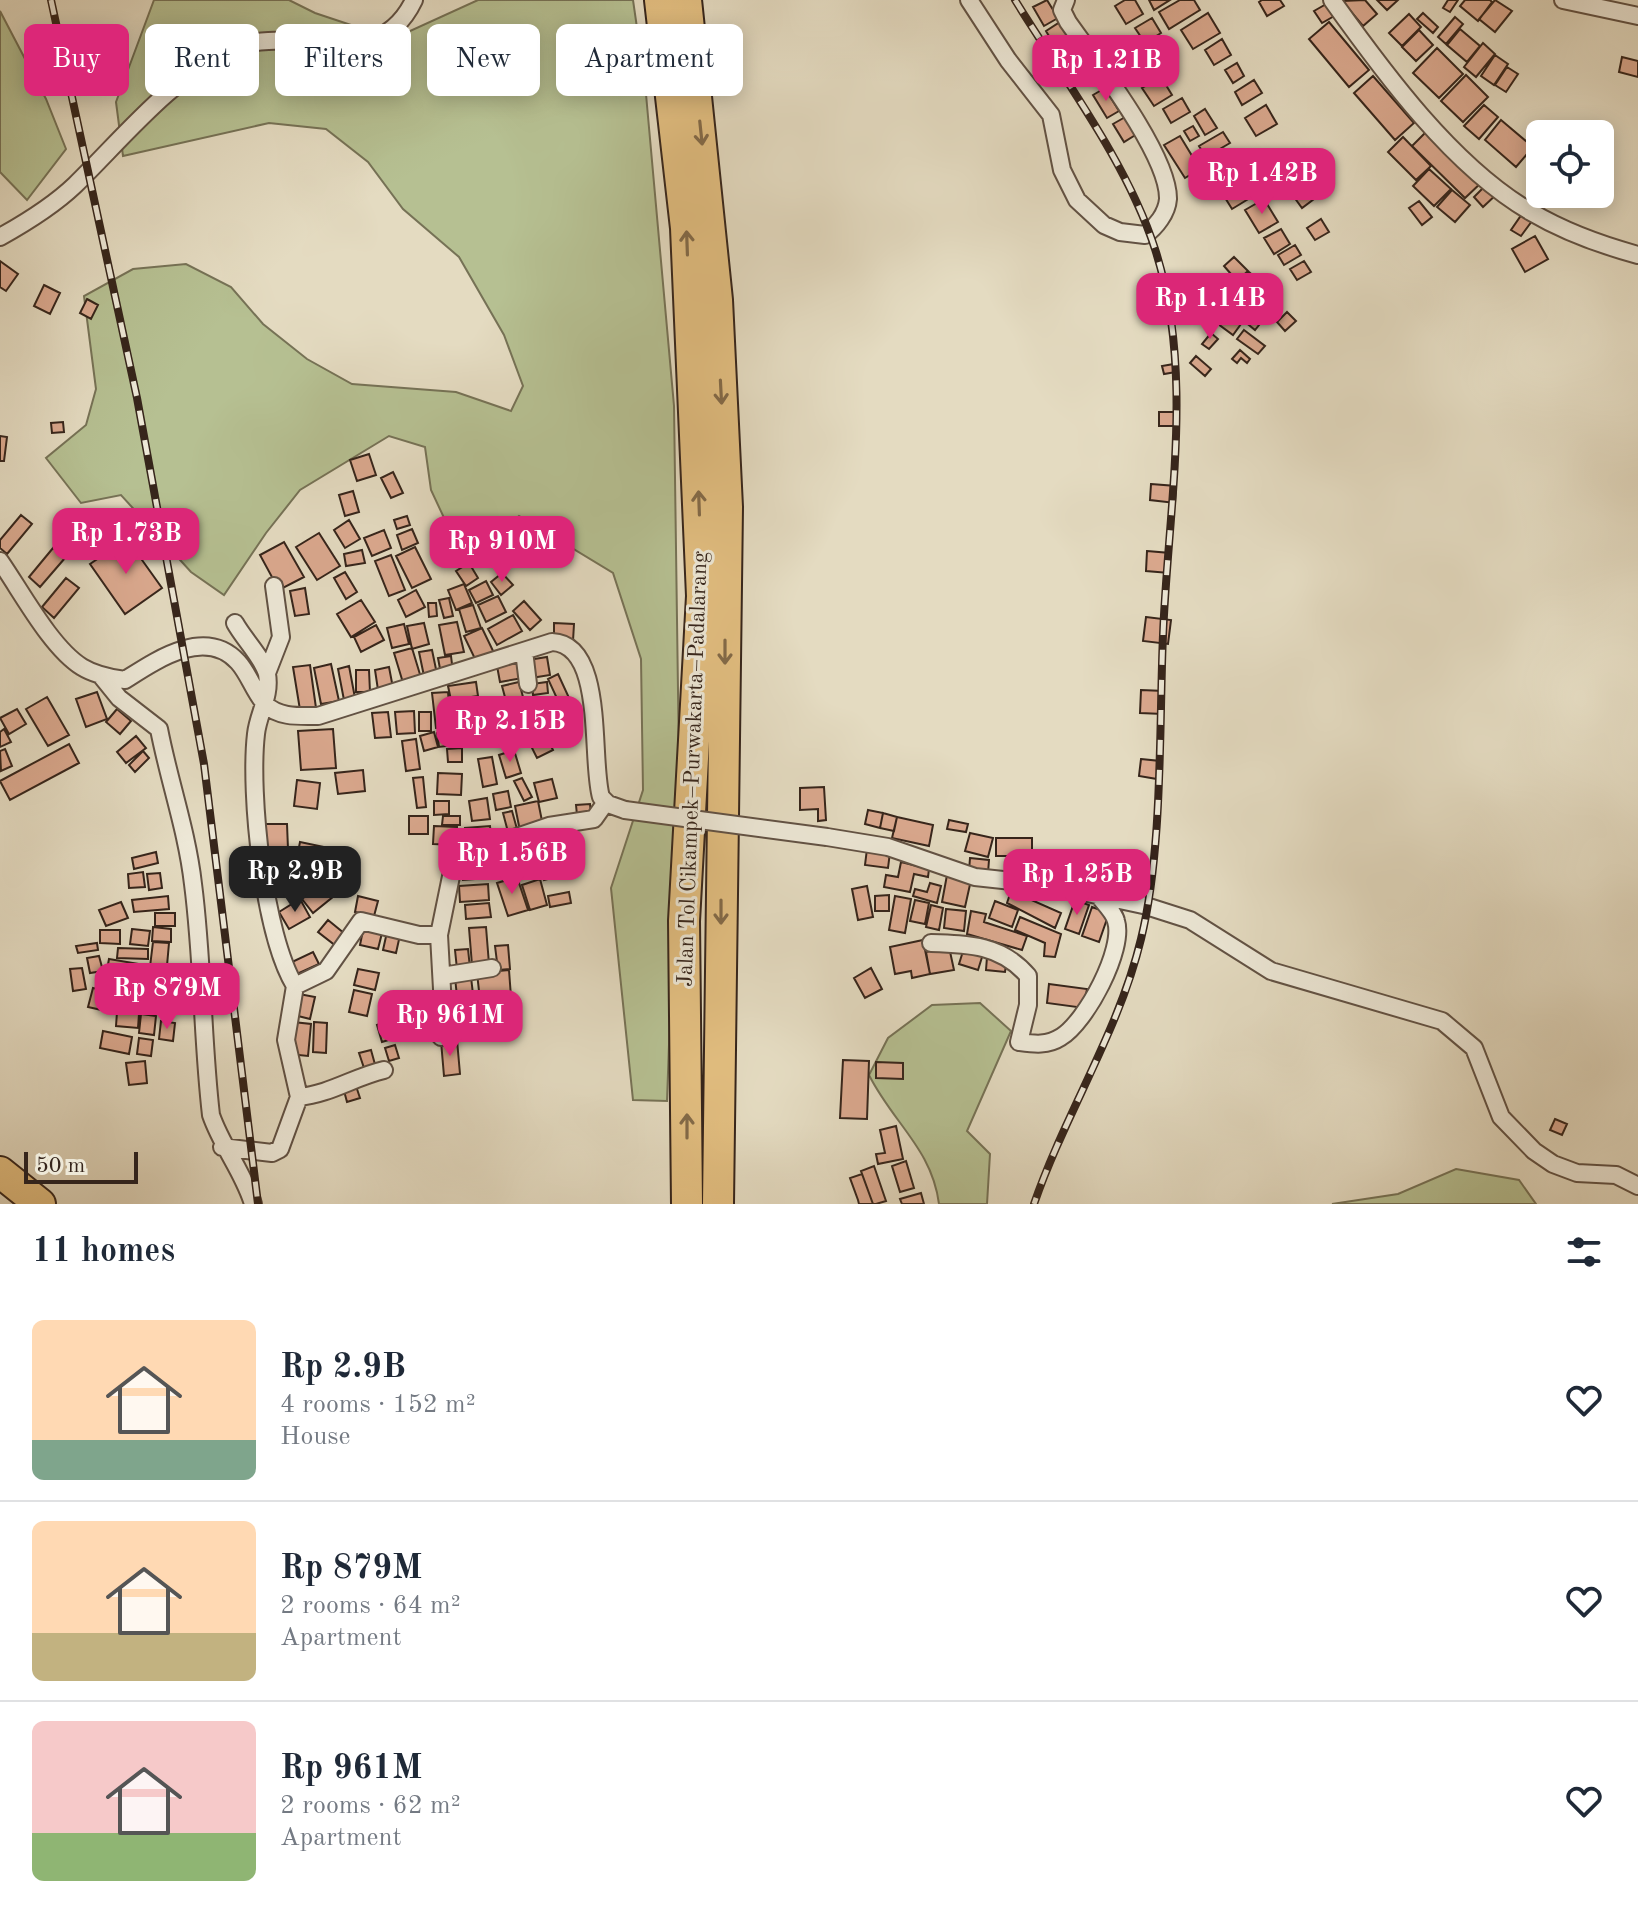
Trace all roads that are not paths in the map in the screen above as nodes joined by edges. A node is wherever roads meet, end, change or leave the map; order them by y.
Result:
1 (414, 0) edge
2 (660, 0) edge
3 (686, 0) edge
4 (969, 0) edge
5 (1066, 0) edge
6 (1332, 0) edge
7 (1563, 0) edge
8 (1638, 16) edge
9 (0, 237) edge
10 (1638, 255) edge
11 (0, 561) edge
12 (274, 586) dead end
13 (235, 623) dead end
14 (524, 651) junction
15 (267, 673) junction
16 (102, 677) junction
17 (528, 684) dead end
18 (266, 704) junction
19 (606, 802) junction
20 (1098, 895) junction
21 (439, 935) junction
22 (931, 943) dead end
23 (492, 968) dead end
24 (442, 976) junction
25 (295, 986) junction
26 (441, 1037) dead end
27 (384, 1070) dead end
28 (299, 1097) junction
29 (222, 1147) junction
30 (0, 1172) edge
31 (1638, 1186) edge
32 (40, 1204) edge
33 (253, 1204) edge
34 (687, 1204) edge
35 (718, 1204) edge

1 - 9 street
34 -> 2 highway, Jalan Tol Cikampek–Purwakarta–Padalarang
3 -> 35 highway, Jalan Tol Cikampek–Purwakarta–Padalarang
4 - 5 street
6 - 10 street
7 - 8 street
11 - 16 street
12 - 15 street
13 - 15 street
14 - 17 street
14 - 18 street
14 - 19 street
15 - 18 street
16 - 18 street
16 - 29 street
18 - 25 street
19 - 20 street, bridge
19 - 21 street
20 - 22 street
20 - 31 street
21 - 24 street
21 - 25 street
23 - 24 street
24 - 26 street
25 - 28 street
27 - 28 street
28 - 29 street
29 - 33 street
30 - 32 highway

